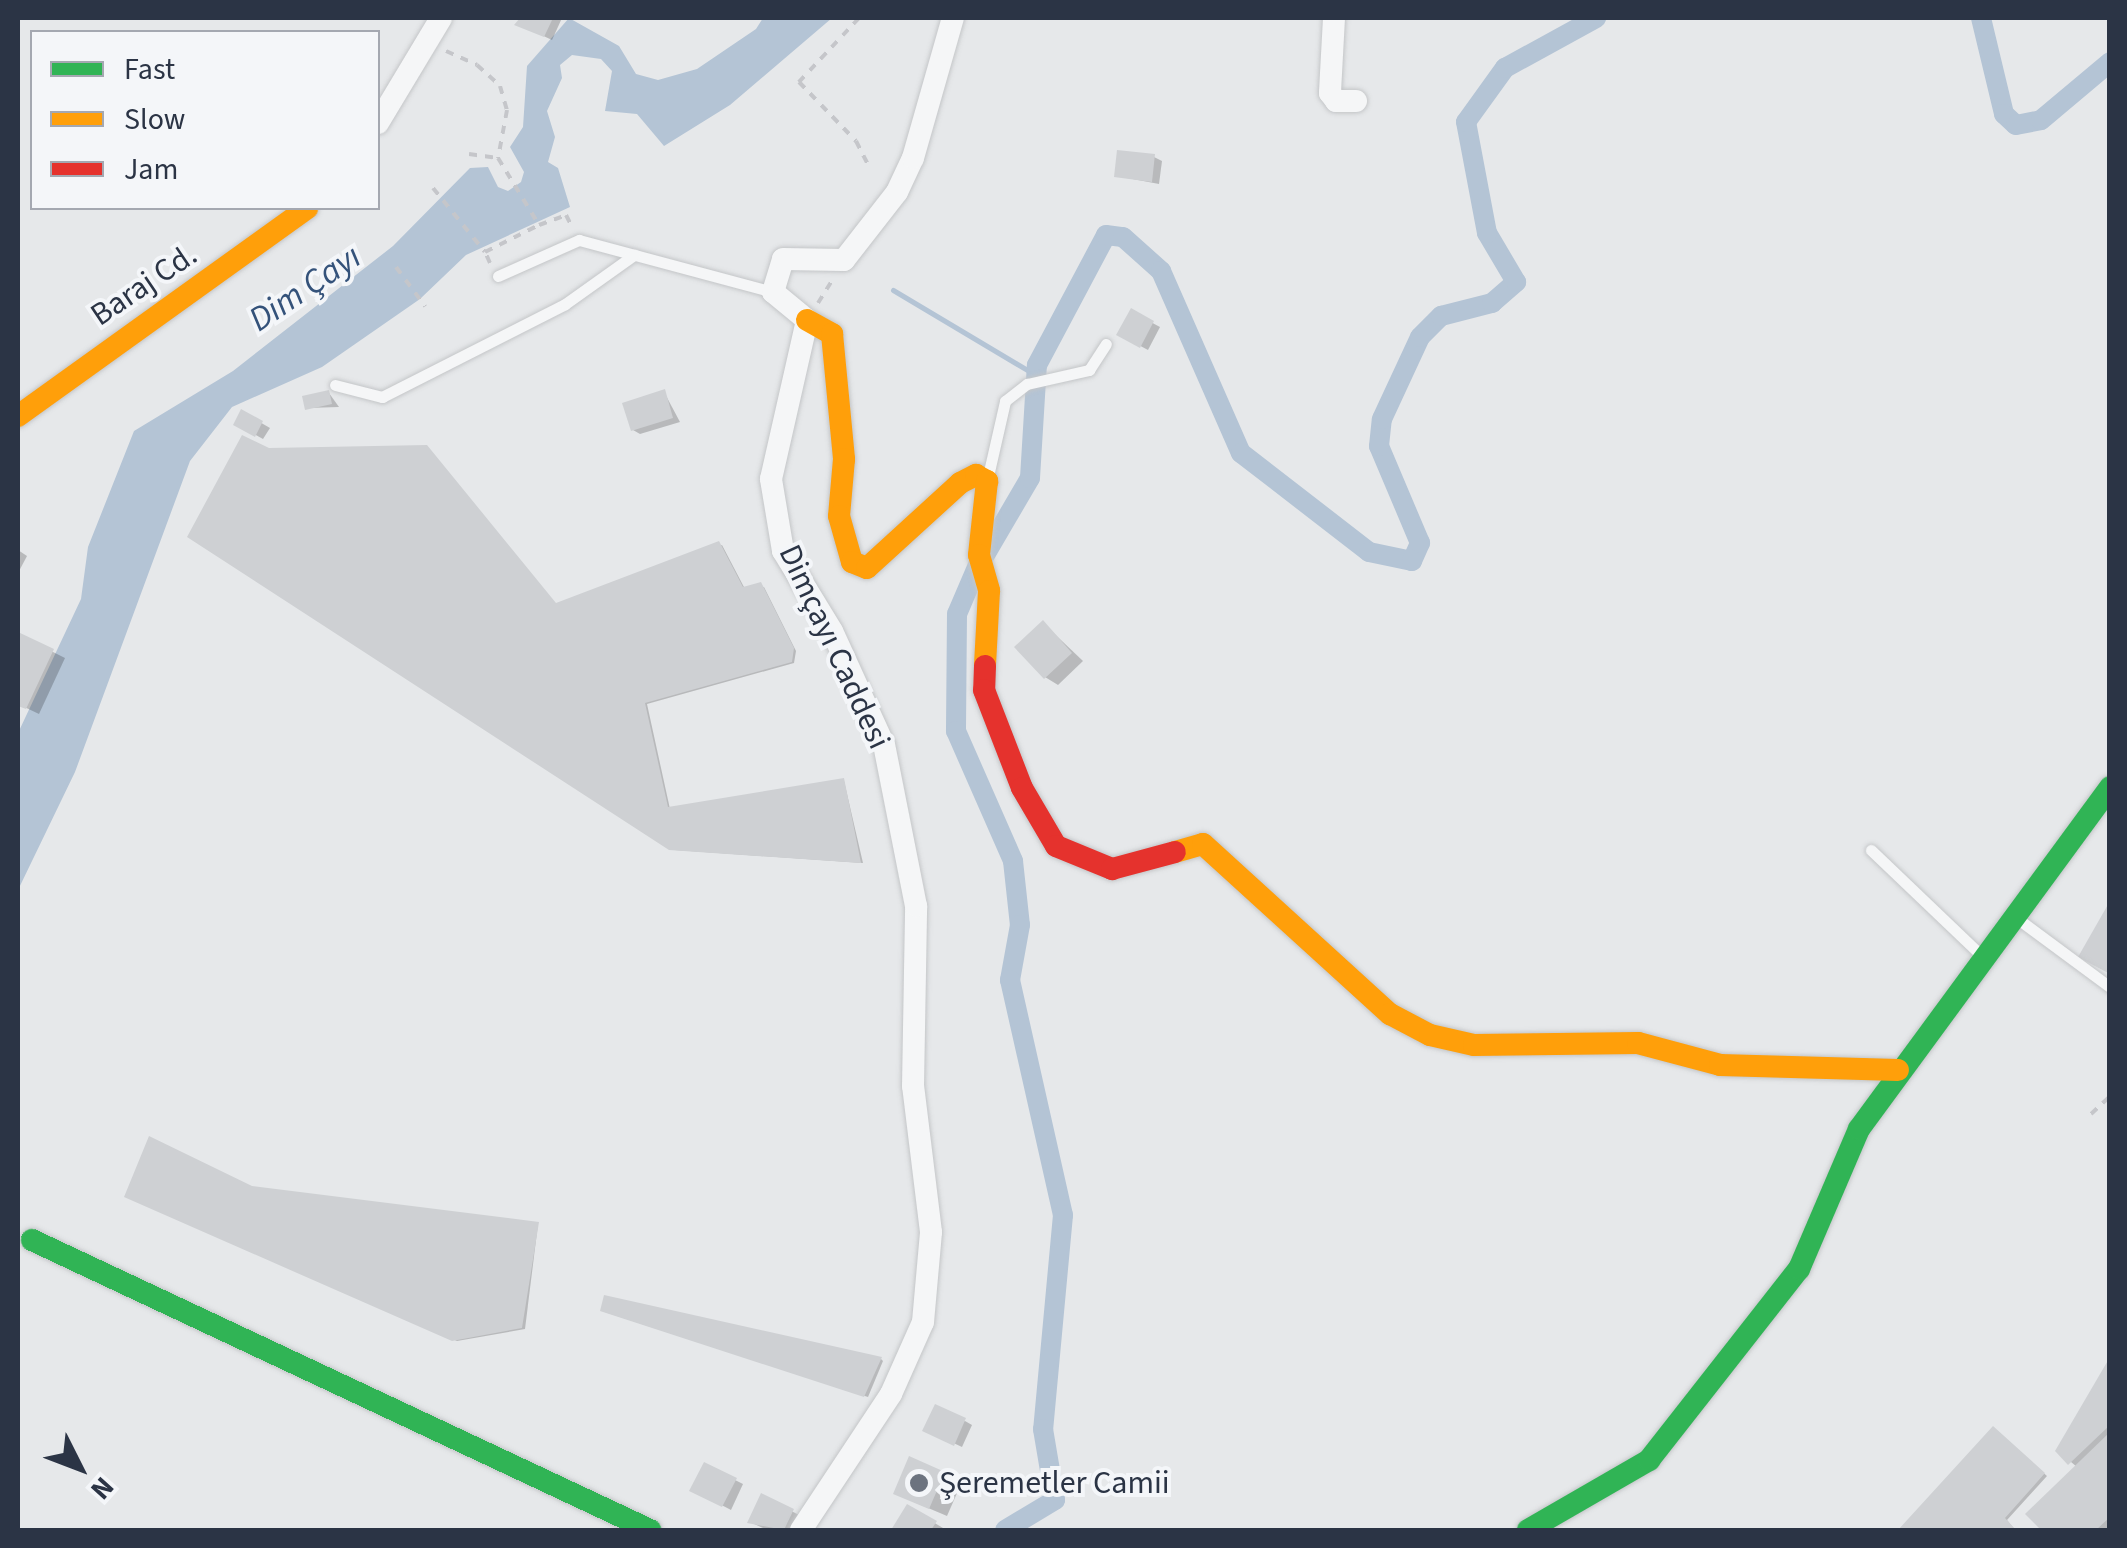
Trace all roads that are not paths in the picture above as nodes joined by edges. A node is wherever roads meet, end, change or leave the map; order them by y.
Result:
1 (441, 18) edge
2 (953, 18) edge
3 (1334, 18) edge
4 (1356, 101) dead end
5 (380, 120) edge
6 (304, 210) edge
7 (634, 255) junction
8 (498, 276) road end
9 (773, 292) junction
10 (808, 320) junction
11 (1106, 344) dead end
12 (334, 385) dead end
13 (18, 416) edge
14 (986, 480) junction
15 (2110, 787) edge
16 (1872, 850) dead end
17 (2014, 916) junction
18 (1983, 957) junction
19 (2110, 988) edge
20 (1898, 1070) junction
21 (32, 1240) dead end
22 (650, 1530) edge
23 (801, 1530) edge
24 (1528, 1530) edge

1 - 5 street
2 - 9 street
3 - 4 street
6 - 13 street, Baraj Cd.
7 - 8 lane
7 - 9 lane
7 - 12 lane
9 - 10 street
10 - 14 street
10 - 23 street, Dimçayı Caddesi
11 - 14 lane
14 - 20 street
15 - 17 street
16 - 18 lane
17 - 18 street
17 - 19 lane
18 - 20 street
20 - 24 street
21 - 22 street

